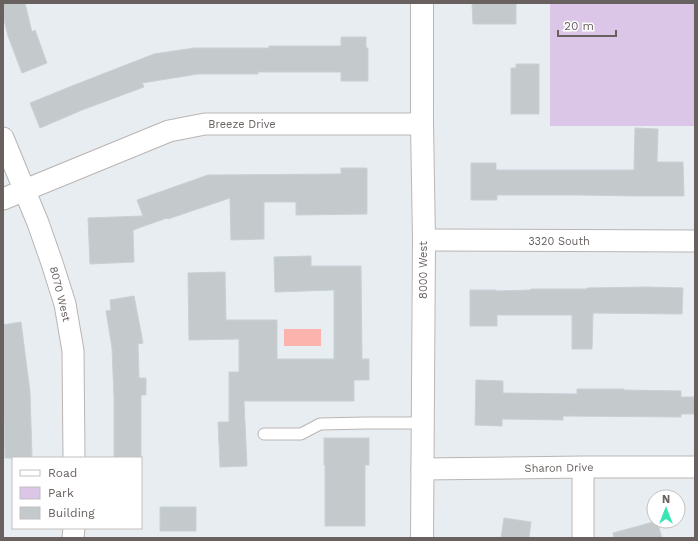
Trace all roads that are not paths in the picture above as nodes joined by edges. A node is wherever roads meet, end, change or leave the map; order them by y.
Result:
1 (422, 3) edge
2 (422, 124) junction
3 (3, 138) edge
4 (24, 190) junction
5 (3, 199) edge
6 (424, 240) junction
7 (695, 241) edge
8 (423, 423) junction
9 (264, 434) dead end
10 (74, 457) edge
11 (583, 467) junction
12 (695, 467) edge
13 (422, 469) junction
14 (422, 538) edge
15 (583, 538) edge

1 - 2 street, 8000 West
2 - 4 street, Breeze Drive
2 - 6 street, 8000 West
3 - 4 street, 8070 West
4 - 5 street, Breeze Drive
4 - 10 street, 8070 West
6 - 7 street, 3320 South
6 - 8 street, 8000 West
8 - 9 lane
8 - 13 street, 8000 West
11 - 12 street, Sharon Drive
11 - 13 street, Sharon Drive
11 - 15 street
13 - 14 street, 8000 West

